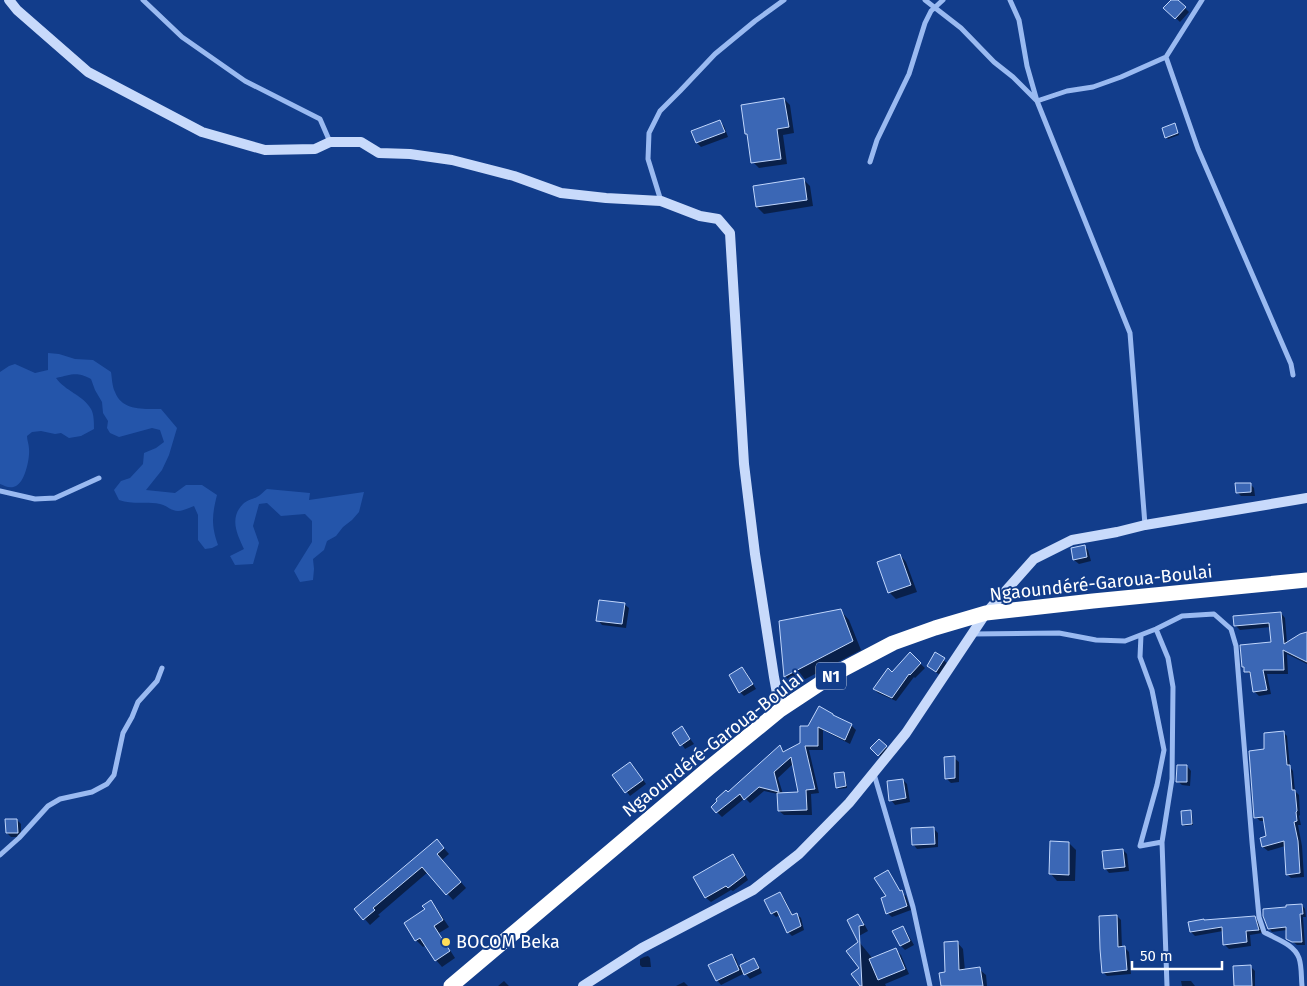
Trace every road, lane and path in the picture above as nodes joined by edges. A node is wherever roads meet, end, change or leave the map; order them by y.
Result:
1 (9, 0) edge
2 (143, 0) edge
3 (784, 0) edge
4 (925, 0) edge
5 (943, 0) edge
6 (1010, 0) edge
7 (1202, 0) edge
8 (936, 7) junction
9 (1166, 57) junction
10 (1037, 100) junction
11 (330, 142) junction
12 (870, 162) dead end
13 (661, 201) junction
14 (1293, 375) dead end
15 (98, 478) dead end
16 (0, 492) edge
17 (1307, 498) edge
18 (1145, 525) junction
19 (1307, 580) edge
20 (986, 613) junction
21 (1156, 629) junction
22 (971, 634) junction
23 (1140, 635) junction
24 (162, 668) dead end
25 (780, 710) junction
26 (873, 773) junction
27 (1162, 842) junction
28 (0, 855) edge
29 (452, 986) edge
30 (583, 986) edge
31 (930, 986) edge
32 (1166, 986) edge
33 (1302, 986) edge

1 - 11 street
2 - 11 street
3 - 13 street
4 - 8 street
5 - 8 street
6 - 10 street
7 - 9 street
8 - 10 street
8 - 12 street
9 - 10 street
9 - 14 street
10 - 18 street
11 - 13 street
13 - 25 street
15 - 16 street
17 - 18 street
18 - 20 street
19 - 20 highway, Ngaoundéré-Garoua-Boulai / N1
20 - 22 street
20 - 25 highway, Ngaoundéré-Garoua-Boulai / N1
21 - 23 street
21 - 27 street
21 - 33 street
22 - 23 street
22 - 26 street
23 - 27 street
24 - 28 street
25 - 29 highway, Ngaoundéré-Garoua-Boulai / N1
26 - 30 street
26 - 31 street
27 - 32 street

